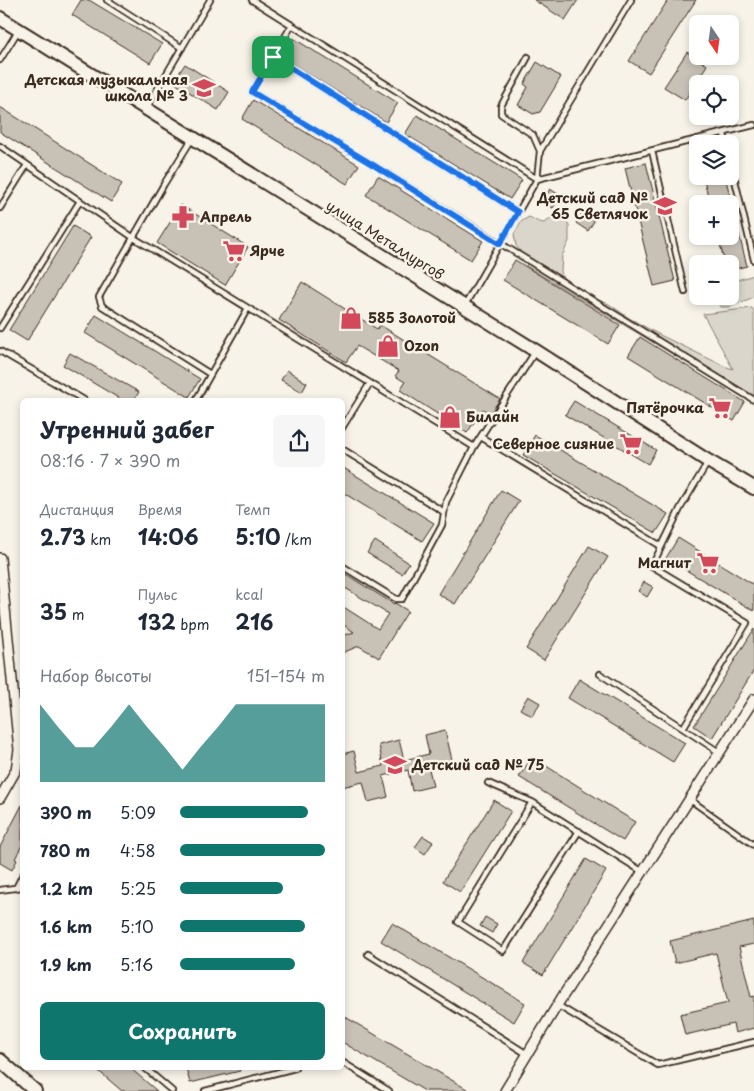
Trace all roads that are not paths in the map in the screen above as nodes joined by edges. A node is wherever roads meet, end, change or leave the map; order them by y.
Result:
1 (107, 0) edge
2 (210, 0) edge
3 (252, 0) edge
4 (631, 0) edge
5 (0, 18) edge
6 (292, 25) junction
7 (19, 30) junction
8 (182, 48) junction
9 (273, 57) junction
10 (528, 57) dead end
11 (0, 60) edge
12 (146, 109) junction
13 (754, 125) edge
14 (724, 133) joint
15 (192, 138) junction
16 (0, 146) edge
17 (652, 150) junction
18 (540, 151) junction
19 (27, 165) junction
20 (537, 179) junction
21 (736, 185) edge
22 (80, 201) junction
23 (0, 208) edge
24 (518, 212) junction
25 (134, 238) junction
26 (500, 244) junction
27 (754, 260) edge
28 (685, 292) dead end
29 (464, 306) junction
30 (248, 308) junction
31 (0, 328) edge
32 (0, 351) edge
33 (536, 351) junction
34 (210, 374) junction
35 (370, 383) junction
36 (754, 391) edge
37 (81, 398) edge
38 (197, 398) edge
39 (752, 399) edge
40 (345, 423) edge
41 (480, 437) junction
42 (474, 447) junction
43 (345, 451) edge
44 (708, 460) junction
45 (754, 488) edge
46 (444, 512) junction
47 (661, 546) junction
48 (0, 558) edge
49 (345, 568) edge
50 (754, 621) edge
51 (748, 623) junction
52 (600, 674) dead end
53 (754, 698) edge
54 (19, 713) edge
55 (683, 728) junction
56 (719, 752) junction
57 (488, 783) dead end
58 (0, 798) edge
59 (689, 799) junction
60 (532, 802) junction
61 (579, 831) junction
62 (754, 845) edge
63 (642, 872) junction
64 (20, 880) edge
65 (20, 887) edge
66 (16, 888) junction
67 (0, 890) edge
68 (368, 954) dead end
69 (557, 1006) junction
70 (754, 1042) edge
71 (527, 1054) junction
72 (0, 1060) edge
73 (345, 1064) edge
74 (147, 1070) edge
75 (287, 1070) edge
76 (35, 1091) edge
77 (172, 1091) edge
78 (206, 1091) edge
79 (390, 1091) edge
80 (505, 1091) edge

1 - 8 lane
2 - 8 lane
3 - 6 lane
4 - 18 lane
5 - 7 main road, улица Металлургов
6 - 9 lane
6 - 20 lane
7 - 11 lane
7 - 12 main road, улица Металлургов
8 - 12 lane
9 - 24 lane
9 - 26 lane
10 - 18 lane
12 - 15 main road, улица Металлургов
13 - 14 lane
14 - 17 lane
15 - 25 lane
15 - 29 main road, улица Металлургов
16 - 19 lane
17 - 20 lane
17 - 28 lane
18 - 20 lane
19 - 22 lane
19 - 23 lane
20 - 24 lane
21 - 27 lane
22 - 25 lane
22 - 31 lane
24 - 26 lane
25 - 30 lane
25 - 34 lane
26 - 29 lane
26 - 39 lane
29 - 33 main road, улица Металлургов
30 - 34 lane
30 - 35 lane
32 - 37 lane
33 - 41 lane
33 - 44 main road, улица Металлургов
34 - 38 lane
35 - 40 lane
35 - 42 lane
36 - 39 lane
41 - 42 lane
41 - 47 lane
42 - 46 lane
43 - 46 lane
44 - 45 main road, улица Металлургов
44 - 47 lane
46 - 49 lane
47 - 51 lane
48 - 54 street
50 - 51 lane
51 - 55 lane
52 - 55 lane
53 - 56 street
54 - 58 street
55 - 56 lane
56 - 59 street
57 - 60 lane
59 - 62 lane
59 - 63 street
60 - 61 lane
60 - 61 lane
61 - 63 lane
63 - 69 street
64 - 66 lane
65 - 66 lane
66 - 67 lane
68 - 71 lane
69 - 70 lane
69 - 71 street
71 - 80 street
72 - 76 main road
73 - 79 lane
74 - 77 lane
75 - 78 lane

